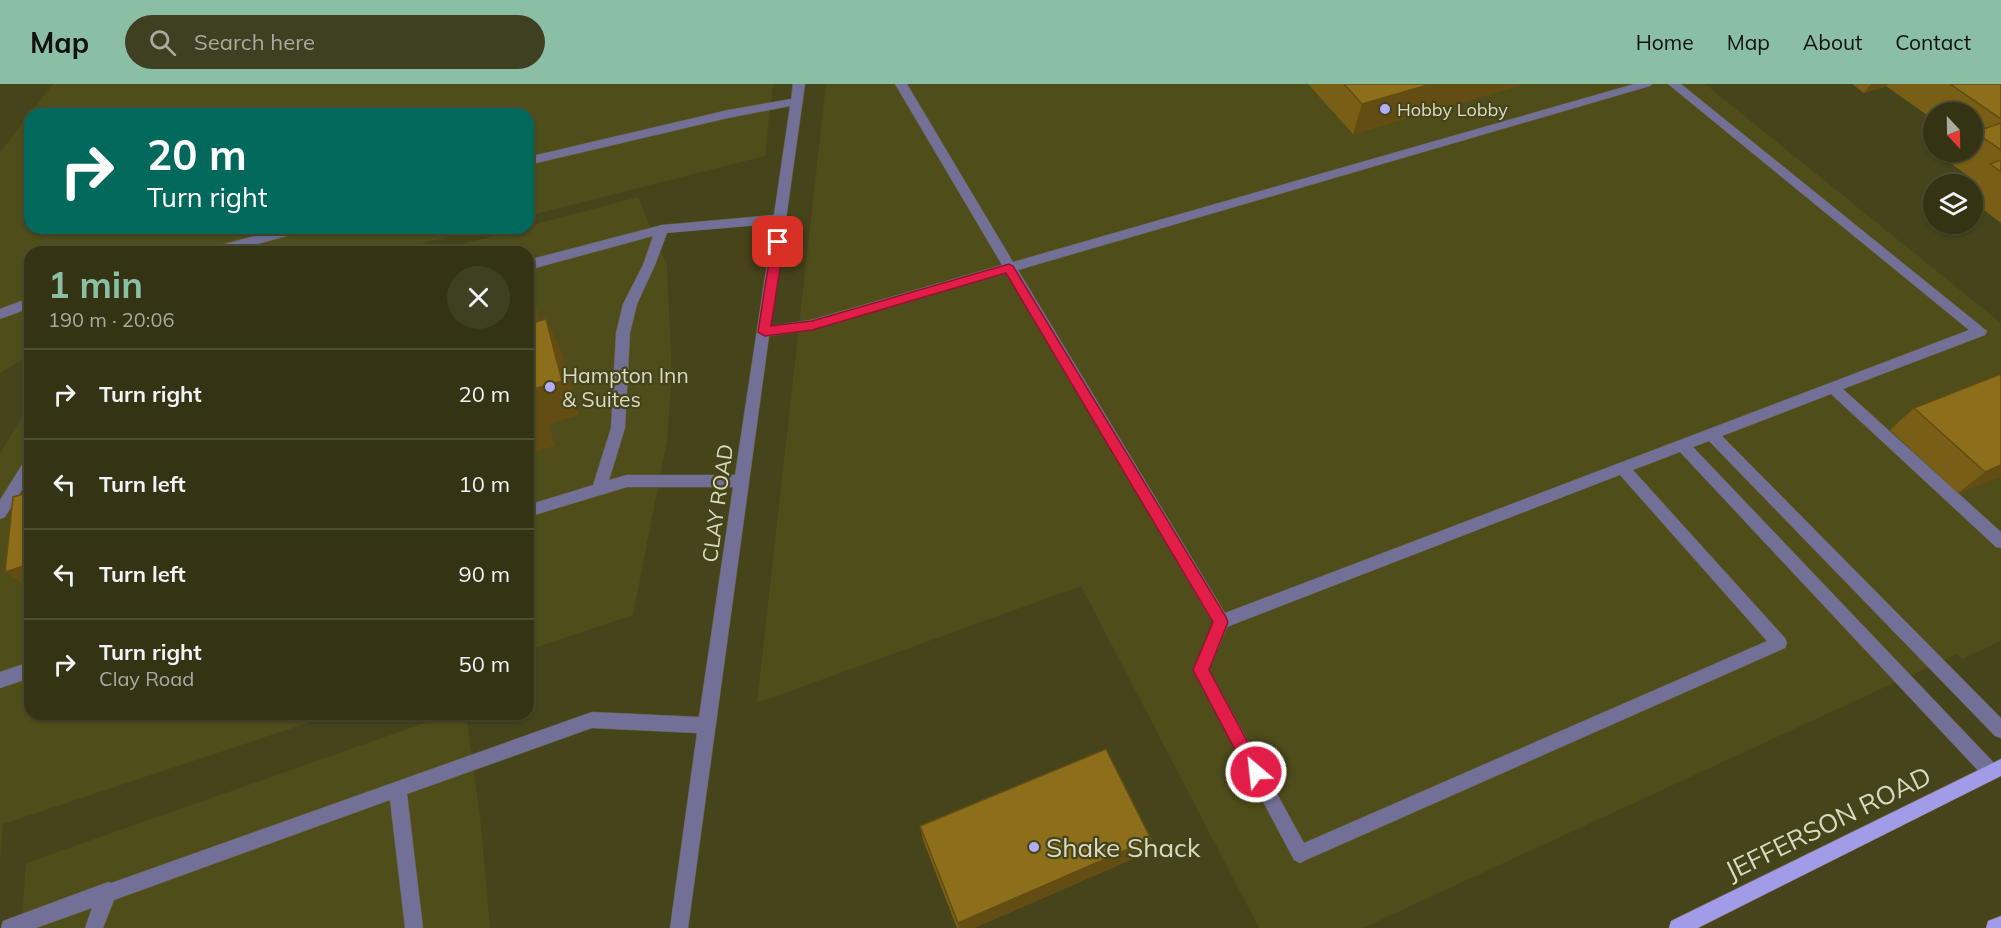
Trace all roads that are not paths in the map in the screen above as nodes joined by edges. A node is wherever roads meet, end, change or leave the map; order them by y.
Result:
1 (799, 84) edge
2 (901, 84) edge
3 (1646, 84) edge
4 (1674, 84) edge
5 (795, 102) junction
6 (534, 160) edge
7 (781, 219) junction
8 (662, 229) junction
9 (279, 234) edge
10 (233, 246) edge
11 (534, 263) edge
12 (1009, 268) junction
13 (24, 305) edge
14 (0, 314) edge
15 (765, 332) junction
16 (1833, 388) junction
17 (1711, 434) junction
18 (1682, 445) junction
19 (1622, 468) junction
20 (24, 474) edge
21 (742, 482) junction
22 (598, 490) junction
23 (534, 509) edge
24 (0, 513) edge
25 (2001, 542) edge
26 (1221, 622) junction
27 (24, 672) edge
28 (0, 680) edge
29 (706, 726) junction
30 (2001, 730) edge
31 (1996, 770) edge
32 (398, 789) junction
33 (108, 891) junction
34 (2001, 925) edge
35 (10, 928) edge
36 (94, 928) edge
37 (414, 928) edge
38 (679, 928) edge
39 (1678, 928) edge
40 (1995, 928) edge

1 - 5 street, CLAY ROAD
2 - 12 street
3 - 12 street
4 - 16 street
5 - 6 street
5 - 7 street, CLAY ROAD
7 - 8 street
7 - 15 street, CLAY ROAD
8 - 11 street
8 - 22 street
9 - 10 street
12 - 15 street
12 - 26 street
13 - 14 street
15 - 21 street, CLAY ROAD
16 - 17 street
16 - 25 street
17 - 18 street
17 - 30 street
18 - 19 street
18 - 31 street
19 - 26 street
19 - 26 street
20 - 24 street
21 - 22 street
21 - 29 street, CLAY ROAD
22 - 23 street
27 - 28 street
29 - 32 street
29 - 38 street, CLAY ROAD
31 - 39 main road, JEFFERSON ROAD
32 - 33 street
32 - 37 street
33 - 35 street
33 - 36 street
34 - 40 main road

